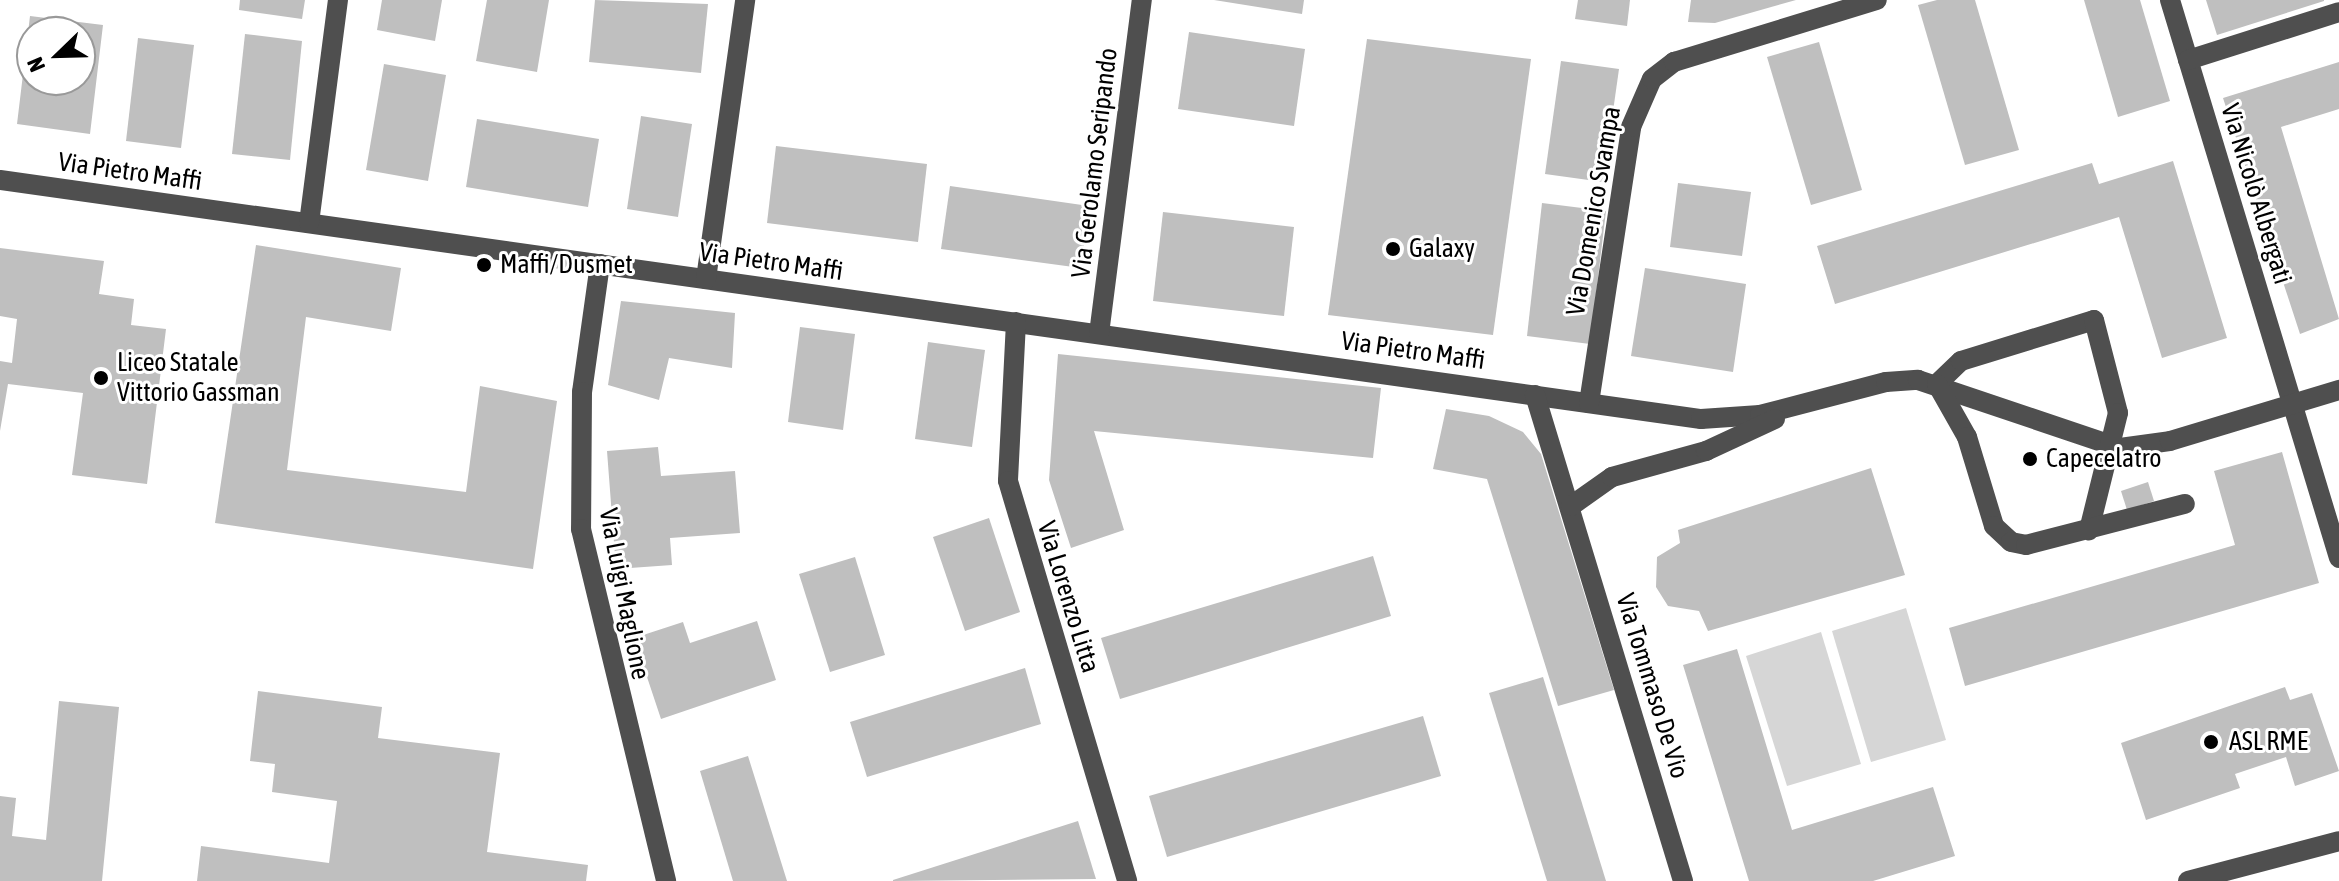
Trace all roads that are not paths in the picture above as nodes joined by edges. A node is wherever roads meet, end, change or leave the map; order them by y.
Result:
1 (338, 0) edge
2 (745, 0) edge
3 (1142, 0) edge
4 (1877, 0) edge
5 (2170, 0) edge
6 (2339, 12) edge
7 (2188, 60) junction
8 (0, 180) edge
9 (309, 223) junction
10 (600, 264) junction
11 (706, 279) junction
12 (1016, 322) junction
13 (1099, 334) junction
14 (1937, 384) junction
15 (2339, 390) edge
16 (1535, 395) junction
17 (1589, 403) junction
18 (1803, 404) junction
19 (2294, 404) junction
20 (2109, 447) junction
21 (2185, 504) dead end
22 (1571, 506) junction
23 (2089, 530) junction
24 (2339, 558) edge
25 (2339, 841) edge
26 (666, 881) edge
27 (1127, 881) edge
28 (1683, 881) edge
29 (2188, 881) edge

1 - 9 street
2 - 11 street
3 - 13 street, Via Gerolamo Seripando
4 - 17 street, Via Domenico Svampa
5 - 7 street, Via Nicolò Albergati
6 - 7 street
7 - 19 street, Via Nicolò Albergati
8 - 9 street, Via Pietro Maffi
9 - 10 street, Via Pietro Maffi
10 - 11 street, Via Pietro Maffi
10 - 26 street, Via Luigi Maglione
11 - 12 street, Via Pietro Maffi
12 - 13 street, Via Pietro Maffi
12 - 27 street, Via Lorenzo Litta
13 - 16 street, Via Pietro Maffi
14 - 18 street
14 - 20 street
14 - 20 street
14 - 23 street
15 - 19 street
16 - 17 street, Via Pietro Maffi
16 - 22 street, Via Tommaso De Vio
17 - 18 street, Via Pietro Maffi
18 - 22 street
19 - 20 street
19 - 24 street, Via Nicolò Albergati
20 - 23 street
21 - 23 street
22 - 28 street, Via Tommaso De Vio
25 - 29 street

